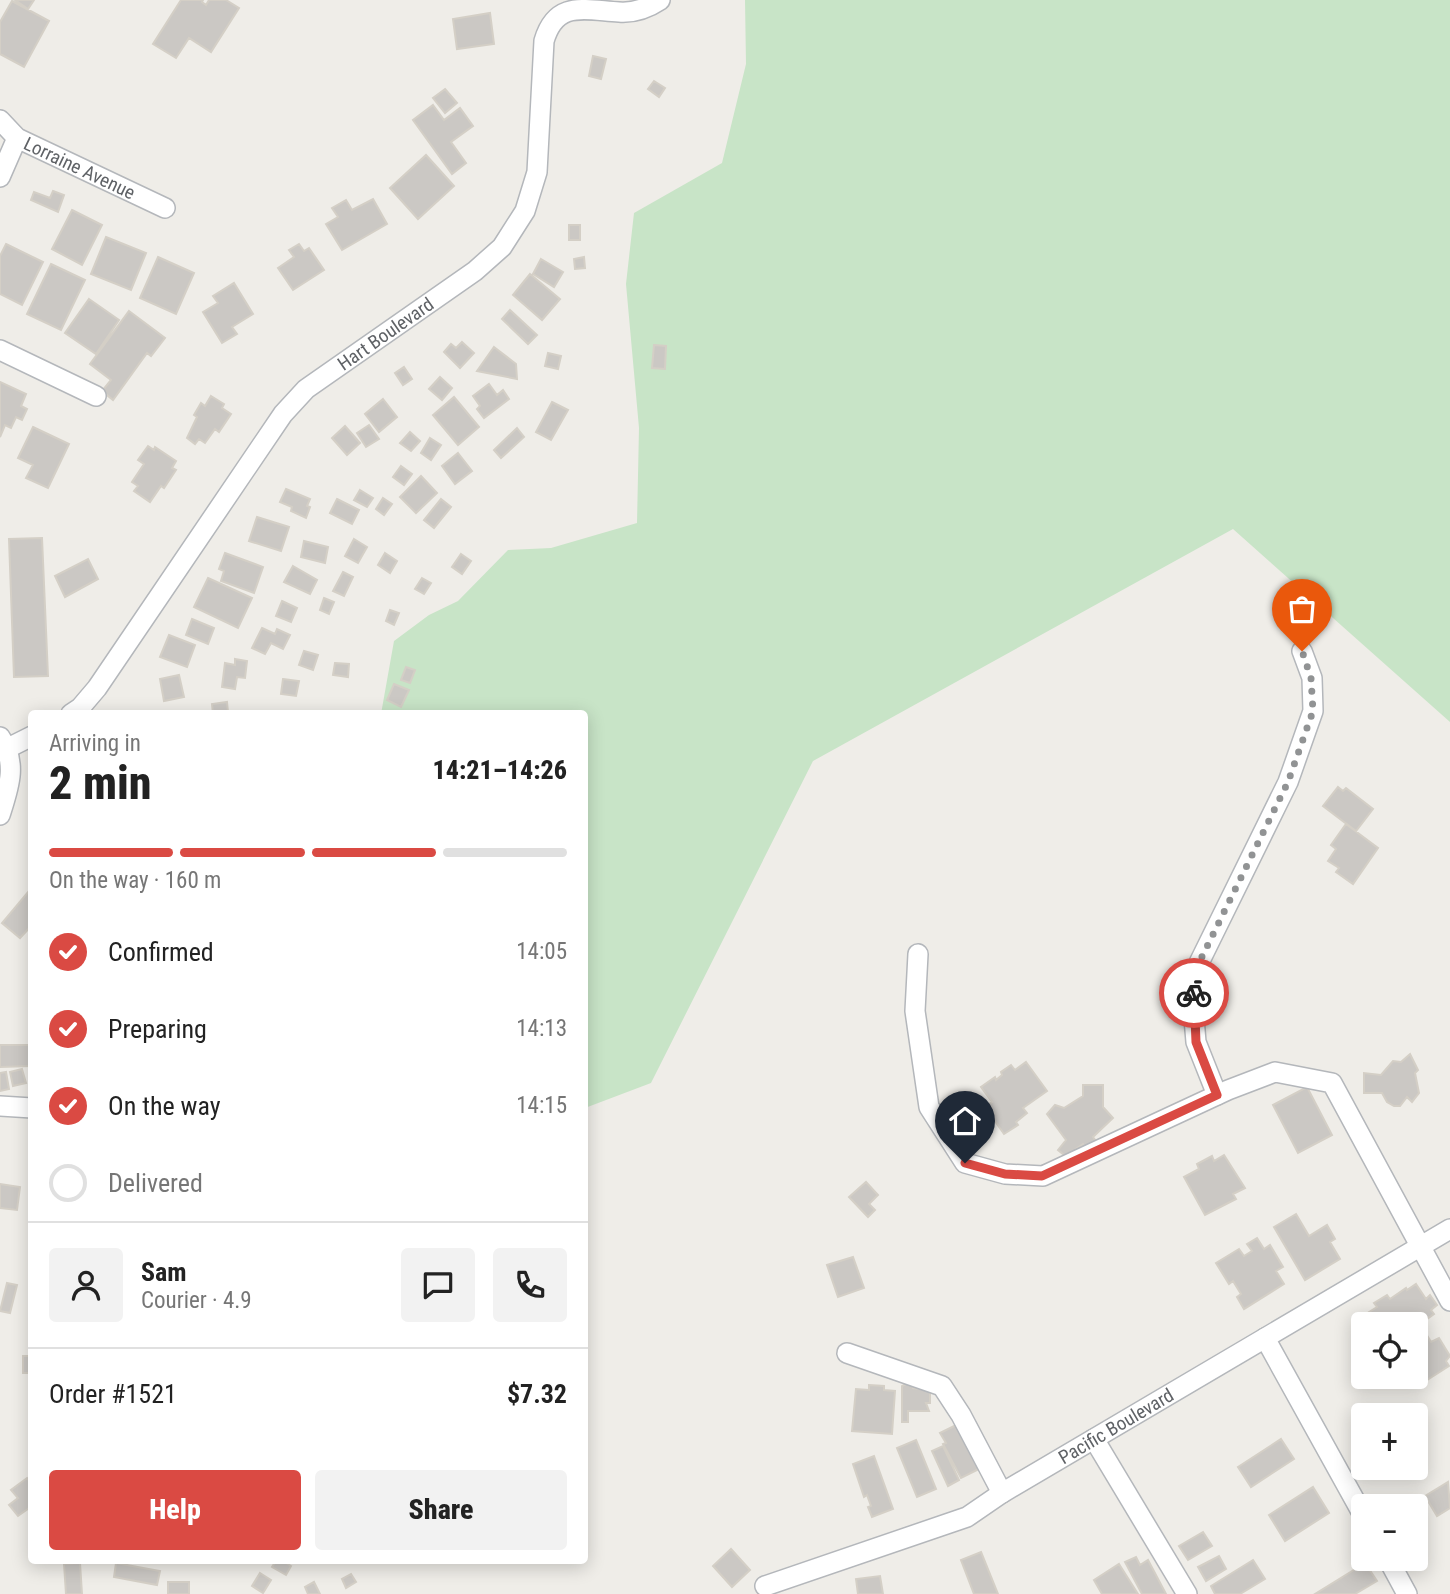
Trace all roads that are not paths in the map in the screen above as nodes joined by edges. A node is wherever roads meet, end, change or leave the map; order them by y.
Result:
1 (660, 0) edge
2 (0, 120) edge
3 (17, 138) junction
4 (0, 177) edge
5 (164, 208) dead end
6 (0, 349) edge
7 (96, 396) dead end
8 (1302, 651) dead end
9 (77, 710) edge
10 (28, 737) edge
11 (4, 743) edge
12 (0, 815) edge
13 (918, 954) dead end
14 (1217, 1095) junction
15 (0, 1107) edge
16 (28, 1108) edge
17 (1450, 1228) edge
18 (1420, 1247) junction
19 (1450, 1301) edge
20 (1265, 1338) junction
21 (846, 1353) dead end
22 (1094, 1439) junction
23 (1002, 1493) junction
24 (1351, 1494) edge
25 (1395, 1571) edge
26 (765, 1586) dead end
27 (1187, 1594) edge
28 (1408, 1594) edge

1 - 9 street, Hart Boulevard
2 - 3 street, Lorraine Avenue
3 - 4 street
3 - 5 street, Lorraine Avenue
6 - 7 street
8 - 14 street
10 - 11 street
11 - 12 street
13 - 14 street
14 - 18 street
15 - 16 street
17 - 18 street, Pacific Boulevard
18 - 19 street
18 - 20 street, Pacific Boulevard
20 - 22 street, Pacific Boulevard
20 - 24 street
21 - 23 street
22 - 23 street, Pacific Boulevard
22 - 27 street
23 - 26 street, Pacific Boulevard
25 - 28 street

